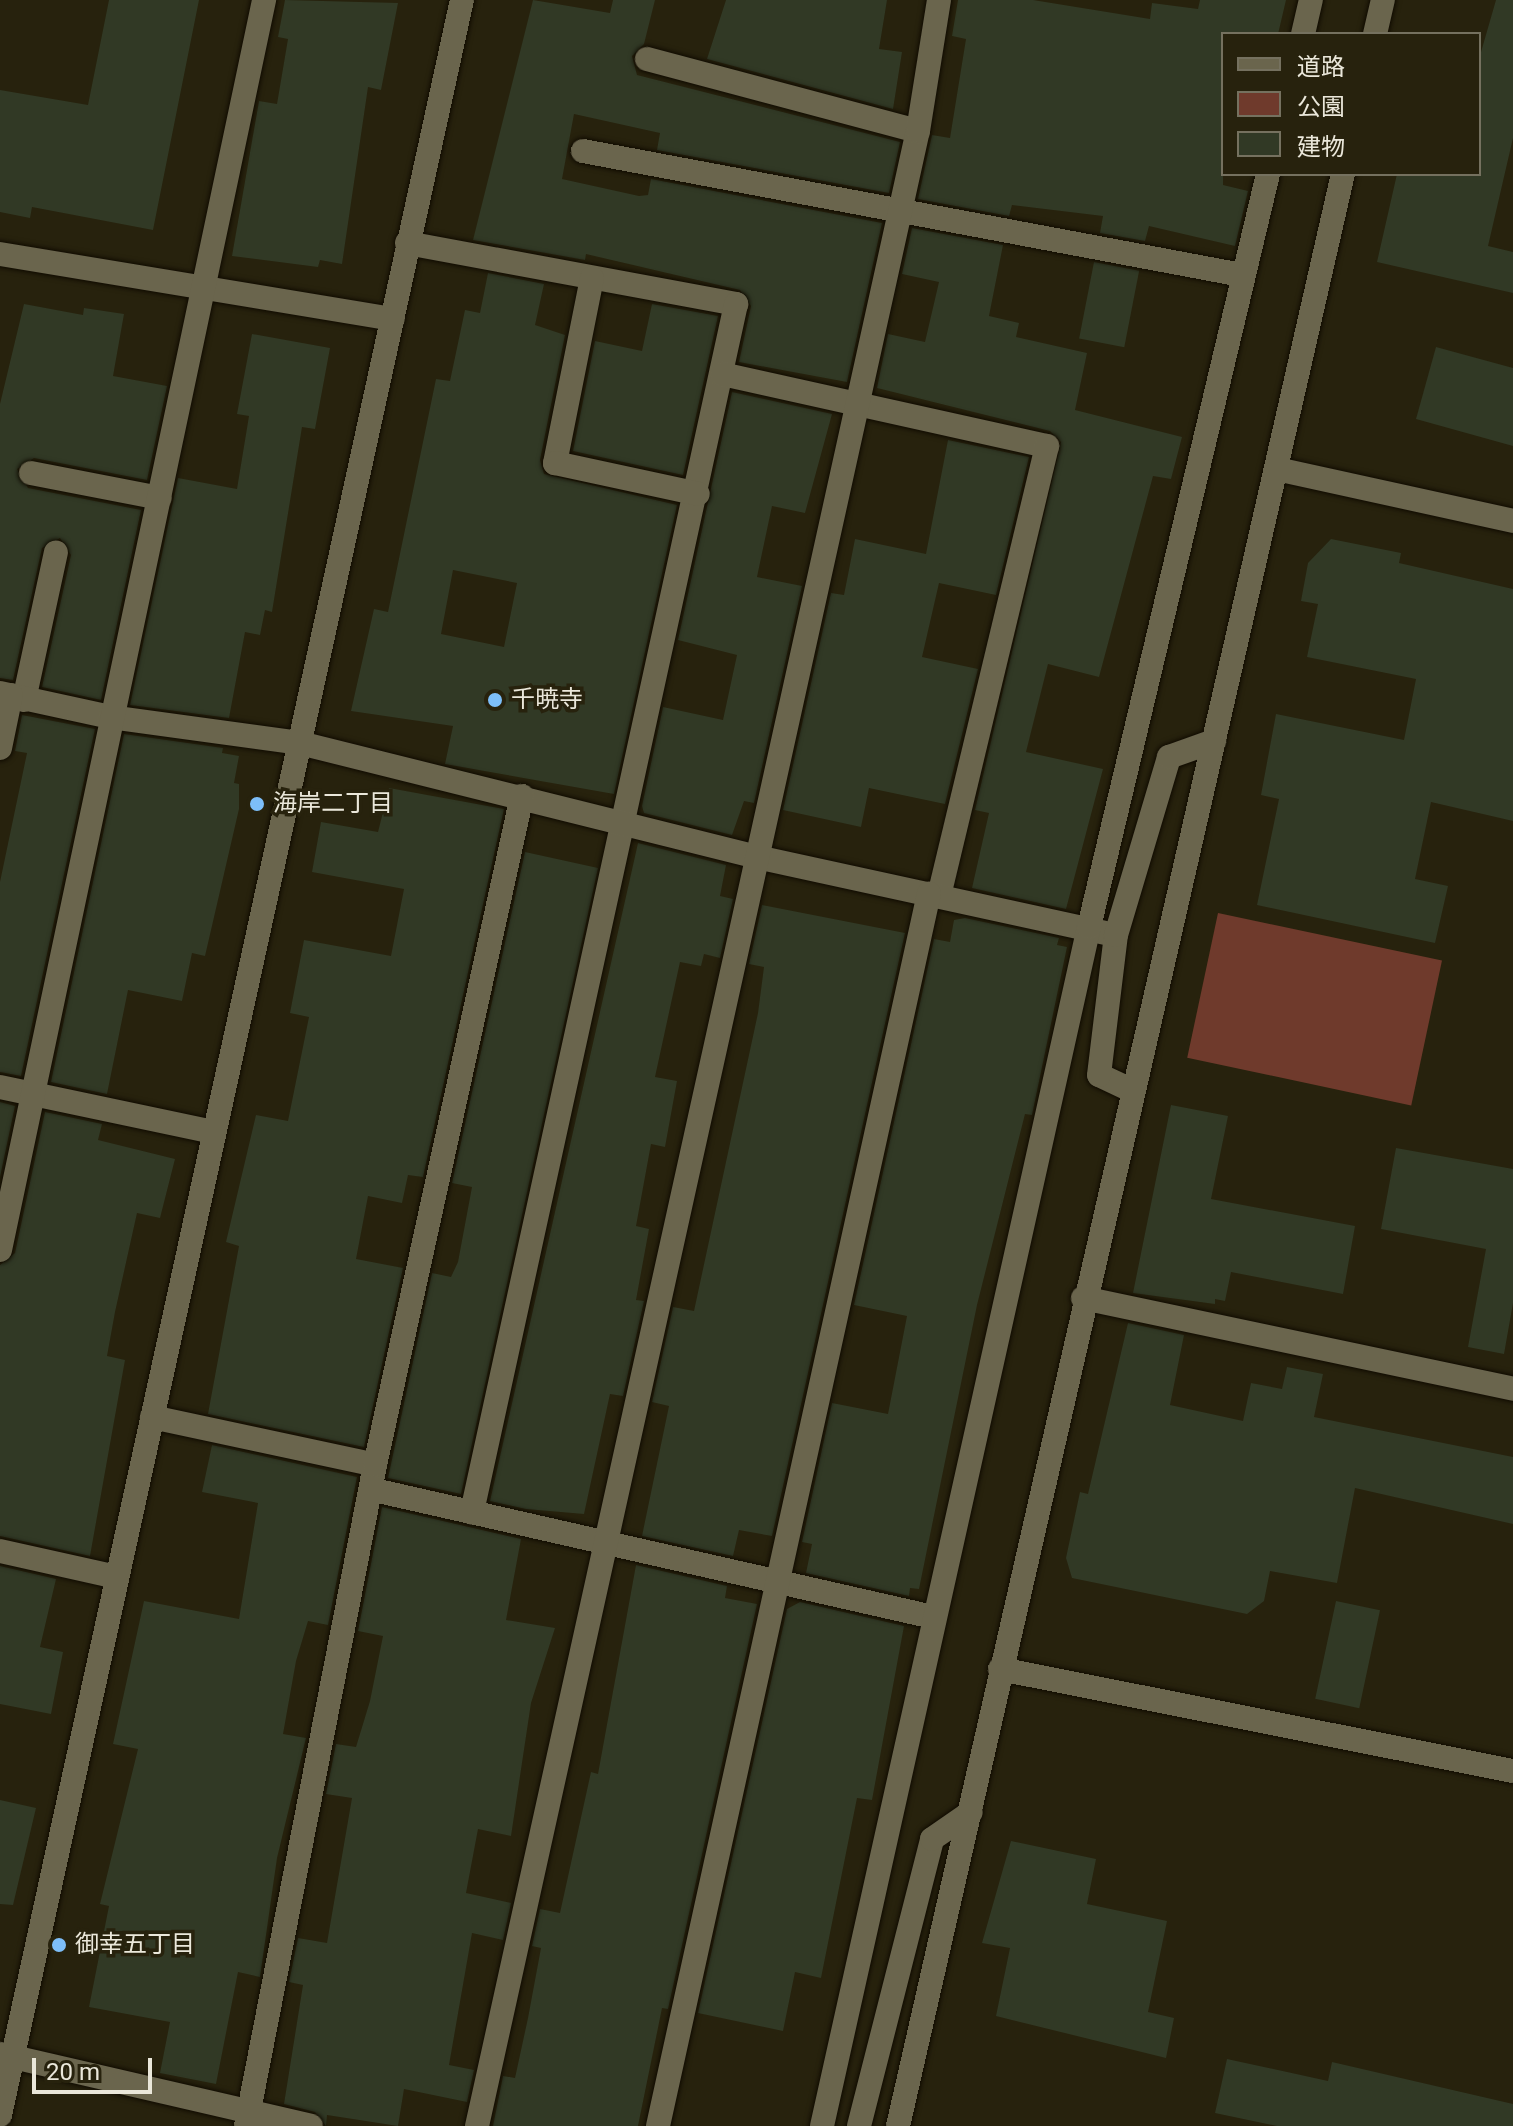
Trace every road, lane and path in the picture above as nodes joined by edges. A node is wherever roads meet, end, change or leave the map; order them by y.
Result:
1 (264, 0) edge
2 (462, 0) edge
3 (939, 0) edge
4 (1311, 0) edge
5 (1383, 0) edge
6 (1303, 32) edge
7 (1375, 32) edge
8 (647, 59) dead end
9 (918, 131) junction
10 (583, 151) dead end
11 (1267, 176) edge
12 (1343, 176) edge
13 (898, 209) junction
14 (407, 243) junction
15 (0, 254) edge
16 (1242, 275) junction
17 (592, 278) junction
18 (202, 288) junction
19 (393, 319) junction
20 (722, 374) junction
21 (856, 404) junction
22 (1277, 469) junction
23 (31, 473) dead end
24 (698, 494) junction
25 (160, 498) junction
26 (1513, 521) edge
27 (56, 552) dead end
28 (12, 696) edge
29 (110, 717) junction
30 (1214, 741) junction
31 (300, 743) junction
32 (0, 748) edge
33 (522, 796) junction
34 (625, 823) junction
35 (757, 857) junction
36 (934, 894) junction
37 (1089, 927) junction
38 (1116, 935) junction
39 (0, 1087) edge
40 (1131, 1090) junction
41 (35, 1094) junction
42 (213, 1132) junction
43 (0, 1250) edge
44 (1083, 1298) junction
45 (1513, 1389) edge
46 (152, 1417) junction
47 (375, 1465) junction
48 (374, 1490) junction
49 (472, 1512) junction
50 (605, 1542) junction
51 (0, 1551) edge
52 (116, 1577) junction
53 (777, 1581) junction
54 (933, 1617) junction
55 (1000, 1669) junction
56 (1513, 1771) edge
57 (971, 1812) junction
58 (6, 2056) edge
59 (0, 2115) edge
60 (247, 2119) edge
61 (311, 2126) edge
62 (477, 2126) edge
63 (658, 2126) edge
64 (822, 2126) edge
65 (859, 2126) edge
66 (898, 2126) edge

1 - 18 street
2 - 14 street
3 - 9 street
4 - 6 street
5 - 7 street
8 - 9 street
9 - 13 street
10 - 13 street
11 - 16 street
12 - 22 street
13 - 16 street
13 - 21 street
14 - 17 street
14 - 19 street
15 - 18 street
16 - 37 street
17 - 20 street
17 - 24 street
18 - 19 street
18 - 25 street
19 - 31 street
20 - 21 street
20 - 24 street
21 - 35 street
21 - 36 street
22 - 26 street
22 - 30 street
23 - 25 street
24 - 34 street
25 - 29 street
27 - 28 street
28 - 29 street
28 - 32 street
29 - 31 street
29 - 41 street
30 - 38 street
30 - 40 street
31 - 33 street
31 - 42 street
33 - 34 street
33 - 47 street
34 - 35 street
34 - 49 street
35 - 36 street
35 - 50 street
36 - 37 street
36 - 53 street
37 - 38 street
37 - 54 street
38 - 40 street
39 - 41 street
40 - 44 street
41 - 42 street
41 - 43 street
42 - 46 street
44 - 45 street
44 - 55 street
46 - 47 street
46 - 52 street
47 - 48 street
48 - 49 street
48 - 60 street
49 - 50 street
50 - 53 street
50 - 62 street
51 - 52 street
52 - 58 street
53 - 54 street
53 - 63 street
54 - 64 street
55 - 56 street
55 - 57 street
57 - 65 street
57 - 66 street
58 - 59 street
58 - 60 street
60 - 61 street

